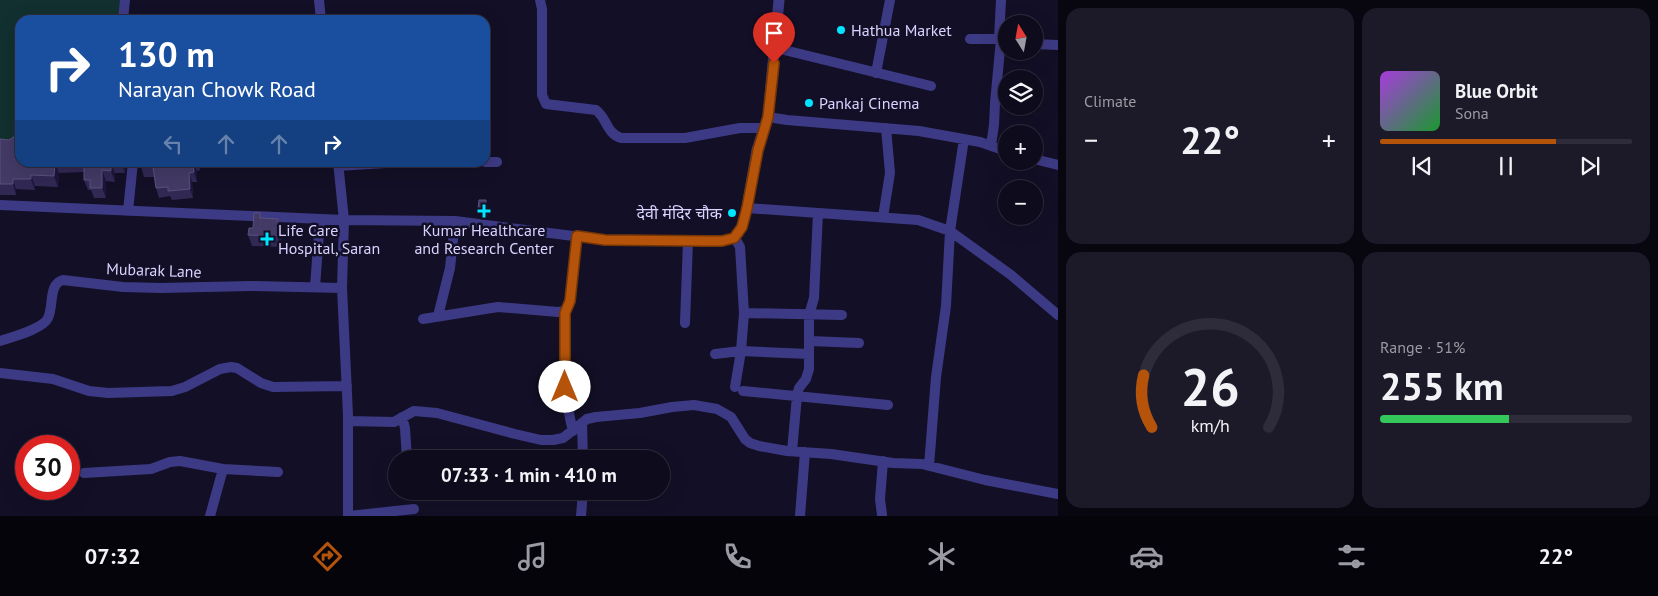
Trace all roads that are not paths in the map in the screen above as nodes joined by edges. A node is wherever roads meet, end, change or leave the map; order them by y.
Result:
1 (126, 0) edge
2 (319, 0) edge
3 (540, 0) edge
4 (779, 0) edge
5 (890, 0) edge
6 (1002, 0) edge
7 (124, 15) edge
8 (320, 15) edge
9 (1002, 15) edge
10 (970, 39) dead end
11 (998, 39) edge
12 (1043, 44) edge
13 (1058, 45) edge
14 (776, 48) junction
15 (1000, 60) edge
16 (876, 73) junction
17 (931, 86) dead end
18 (766, 122) junction
19 (886, 128) junction
20 (964, 139) junction
21 (991, 145) junction
22 (998, 148) edge
23 (1043, 161) edge
24 (490, 162) edge
25 (497, 162) dead end
26 (1058, 165) edge
27 (132, 167) edge
28 (338, 167) edge
29 (0, 205) edge
30 (747, 208) junction
31 (128, 211) junction
32 (818, 213) junction
33 (883, 217) junction
34 (320, 219) junction
35 (344, 220) junction
36 (455, 222) junction
37 (950, 230) junction
38 (577, 236) junction
39 (734, 238) junction
40 (688, 241) junction
41 (315, 287) junction
42 (342, 288) junction
43 (566, 309) junction
44 (744, 313) junction
45 (809, 315) junction
46 (842, 315) dead end
47 (1058, 315) edge
48 (438, 316) junction
49 (423, 319) dead end
50 (685, 323) dead end
51 (0, 341) edge
52 (810, 341) junction
53 (859, 343) dead end
54 (742, 351) junction
55 (715, 354) dead end
56 (809, 354) junction
57 (0, 373) edge
58 (347, 386) junction
59 (797, 396) junction
60 (888, 404) dead end
61 (402, 417) junction
62 (348, 421) junction
63 (582, 423) junction
64 (573, 431) junction
65 (406, 450) edge
66 (583, 450) edge
67 (792, 451) junction
68 (805, 452) junction
69 (883, 461) junction
70 (929, 466) junction
71 (223, 469) junction
72 (278, 472) dead end
73 (84, 474) dead end
74 (1058, 494) edge
75 (583, 500) edge
76 (414, 509) dead end
77 (882, 514) dead end
78 (210, 516) edge
79 (349, 516) edge
80 (582, 516) edge
81 (800, 516) edge

1 - 7 street
2 - 8 street
3 - 18 street
4 - 14 street
5 - 16 street
6 - 9 street
10 - 11 street
12 - 13 street
14 - 16 street
14 - 18 street
15 - 21 street
16 - 17 street
18 - 19 street
18 - 30 street
19 - 20 street
19 - 33 street
20 - 21 street
20 - 37 street
21 - 22 street
23 - 26 street
24 - 25 street
27 - 31 street
28 - 35 street
29 - 31 street
30 - 32 street
30 - 39 street
31 - 34 street
32 - 33 street
32 - 45 street
33 - 37 street
34 - 35 street
34 - 41 street
35 - 36 street
35 - 42 street
36 - 38 street
36 - 48 street
37 - 47 street
37 - 70 street
38 - 40 street
38 - 43 street
39 - 40 street
39 - 44 street
40 - 50 street
41 - 42 street, Mubarak Lane
41 - 51 street, Mubarak Lane
42 - 58 street
43 - 48 street
43 - 64 street
44 - 45 street
44 - 54 street
45 - 46 street
45 - 52 street
48 - 49 street
52 - 53 street
52 - 56 street
54 - 55 street
54 - 56 street
54 - 59 street
56 - 59 street
57 - 58 street
58 - 62 street
59 - 60 street
59 - 67 street
61 - 62 street
61 - 64 street
61 - 65 street
62 - 79 street
63 - 64 street
63 - 66 street
63 - 67 street
67 - 68 street
68 - 69 street
68 - 81 street
69 - 70 street
69 - 77 street
70 - 74 street
71 - 72 street
71 - 73 street
71 - 78 street
75 - 80 street
76 - 79 street

